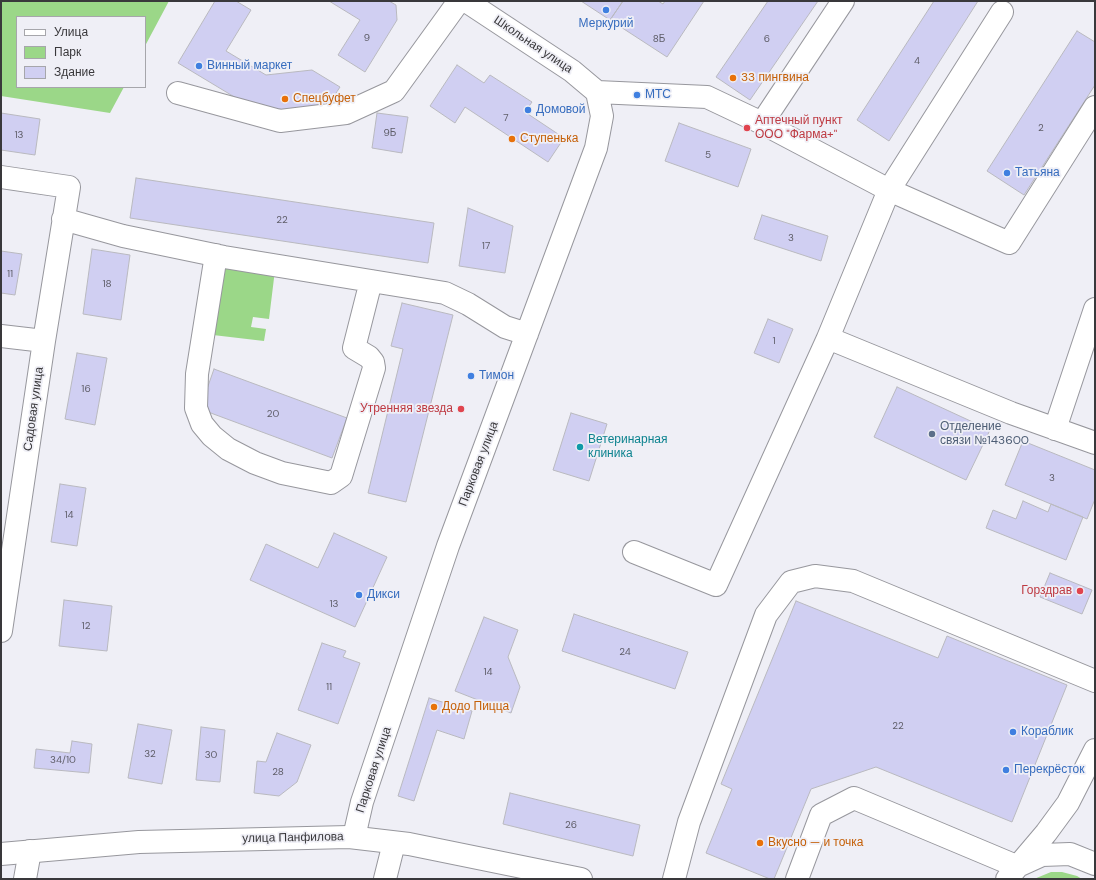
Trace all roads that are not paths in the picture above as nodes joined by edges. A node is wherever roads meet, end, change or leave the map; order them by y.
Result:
1 (459, 1) edge
2 (466, 1) edge
3 (843, 1) edge
4 (488, 7) edge
5 (1002, 12) dead end
6 (597, 92) junction
7 (178, 93) dead end
8 (1095, 107) edge
9 (762, 123) junction
10 (1, 177) edge
11 (889, 190) junction
12 (63, 219) junction
13 (216, 255) junction
14 (371, 281) junction
15 (1095, 309) edge
16 (527, 334) junction
17 (1, 336) edge
18 (828, 338) junction
19 (44, 341) junction
20 (1055, 429) junction
21 (1095, 443) edge
22 (634, 552) dead end
23 (2, 622) edge
24 (1095, 681) edge
25 (1095, 750) edge
26 (354, 837) junction
27 (394, 842) junction
28 (30, 851) junction
29 (1, 854) edge
30 (1095, 864) edge
31 (1012, 873) edge
32 (25, 879) edge
33 (385, 879) edge
34 (581, 879) edge
35 (674, 879) edge
36 (797, 879) edge
37 (997, 879) edge

1 - 7 street
2 - 4 street, Школьная улица
3 - 9 street
4 - 6 street, Школьная улица
5 - 11 street
6 - 9 street
6 - 16 street, Парковая улица
8 - 11 street
9 - 11 street
10 - 12 street, Садовая улица
11 - 18 street
12 - 13 street
12 - 19 street, Садовая улица
13 - 14 street
13 - 14 street
14 - 16 street
15 - 20 street
16 - 26 street, Парковая улица
17 - 19 street
18 - 20 street
18 - 22 street
19 - 23 street, Садовая улица
20 - 21 street
24 - 35 street
25 - 31 street
26 - 27 street, улица Панфилова
26 - 28 street, улица Панфилова
27 - 33 street
27 - 34 street, улица Панфилова
28 - 29 street, улица Панфилова
28 - 32 street
30 - 31 street
31 - 36 street
31 - 37 street

